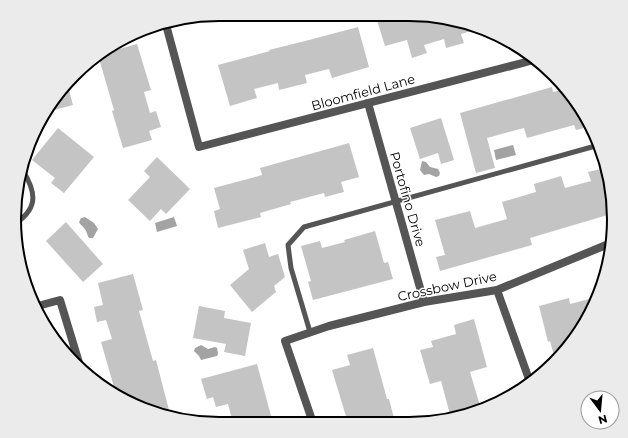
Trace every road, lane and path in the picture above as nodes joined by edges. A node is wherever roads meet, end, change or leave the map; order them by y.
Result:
1 (167, 28) edge
2 (529, 61) edge
3 (368, 103) junction
4 (593, 147) edge
5 (26, 176) edge
6 (396, 202) junction
7 (21, 219) edge
8 (605, 246) edge
9 (497, 290) junction
10 (424, 302) junction
11 (40, 305) edge
12 (310, 332) junction
13 (77, 357) edge
14 (528, 377) edge
15 (311, 417) edge

1 - 3 street, Bloomfield Lane
2 - 3 street, Bloomfield Lane
3 - 6 street, Portofino Drive
4 - 6 lane
5 - 7 lane
6 - 10 street, Portofino Drive
6 - 12 lane
8 - 9 street, Crossbow Drive
9 - 10 street, Crossbow Drive
9 - 14 street
10 - 12 street, Crossbow Drive
11 - 13 street
12 - 15 street, Crossbow Drive

